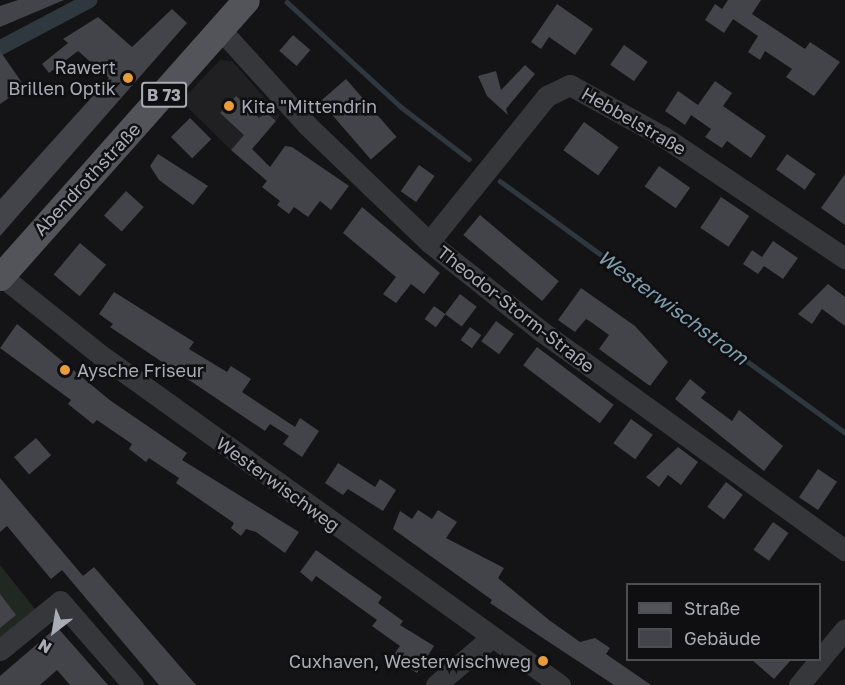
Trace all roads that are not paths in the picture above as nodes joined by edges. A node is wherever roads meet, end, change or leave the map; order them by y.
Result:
1 (246, 0) edge
2 (220, 29) junction
3 (429, 242) junction
4 (845, 258) edge
5 (0, 276) edge
6 (845, 550) edge
7 (845, 628) edge
8 (492, 637) junction
9 (0, 650) edge
10 (821, 658) edge
11 (818, 661) edge
12 (133, 685) edge
13 (436, 685) edge
14 (560, 685) edge
15 (799, 685) edge

1 - 2 main road, Abendrothstraße / B 73
2 - 3 street, Theodor-Storm-Straße
2 - 5 main road, Abendrothstraße / B 73
3 - 4 street, Hebbelstraße
3 - 6 street, Theodor-Storm-Straße
5 - 8 street, Westerwischweg
7 - 10 street
8 - 13 street
8 - 14 street, Westerwischweg
9 - 12 street
11 - 15 street

